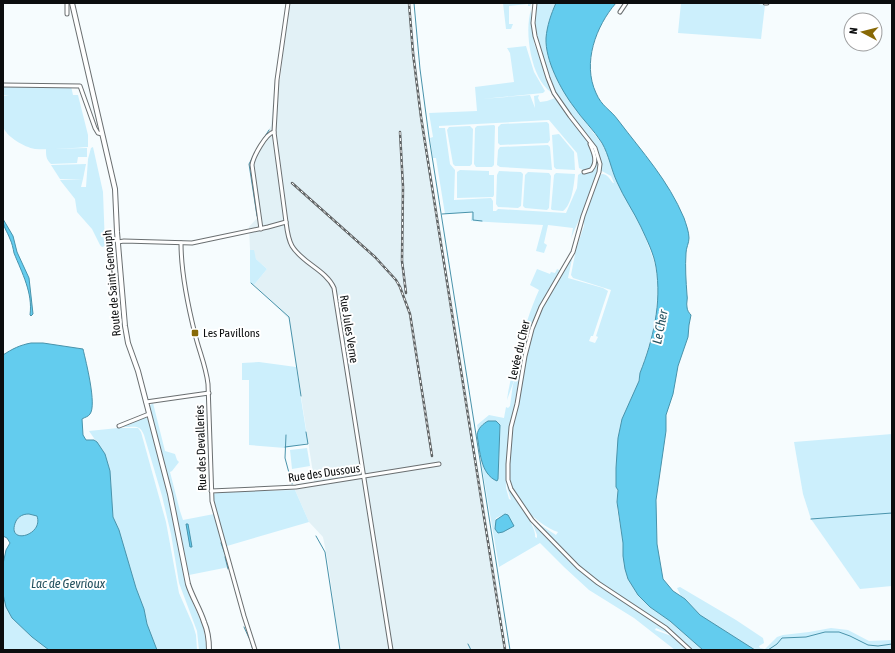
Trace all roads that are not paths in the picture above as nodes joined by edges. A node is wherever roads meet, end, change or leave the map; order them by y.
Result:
1 (67, 3) edge
2 (72, 3) edge
3 (288, 3) edge
4 (535, 3) edge
5 (626, 3) edge
6 (620, 12) dead end
7 (67, 14) dead end
8 (3, 85) edge
9 (274, 132) junction
10 (102, 134) junction
11 (597, 158) junction
12 (584, 172) dead end
13 (286, 222) junction
14 (261, 229) junction
15 (118, 242) junction
16 (181, 243) junction
17 (209, 393) junction
18 (146, 402) junction
19 (149, 414) junction
20 (119, 426) dead end
21 (439, 464) dead end
22 (363, 477) junction
23 (211, 491) junction
24 (209, 650) edge
25 (256, 650) edge
26 (391, 650) edge
27 (690, 650) edge

1 - 7 street
2 - 10 street, Route de Saint-Genouph
3 - 9 street, Rue Jules Verne
4 - 11 street
5 - 6 street
8 - 10 street
9 - 13 street, Rue Jules Verne
9 - 14 street
10 - 15 street, Route de Saint-Genouph
11 - 12 street
11 - 27 street, Levée du Cher
13 - 14 street
13 - 22 street, Rue Jules Verne
14 - 16 street
15 - 16 street
15 - 18 street, Route de Saint-Genouph
16 - 17 street, Rue des Devalleries
17 - 18 street
17 - 23 street, Rue des Devalleries
18 - 19 street, Route de Saint-Genouph
19 - 20 street
19 - 24 street, Route de Saint-Genouph
21 - 22 street, Rue des Dussous
22 - 23 street, Rue des Dussous
22 - 26 street, Rue Jules Verne
23 - 25 street, Rue des Devalleries

